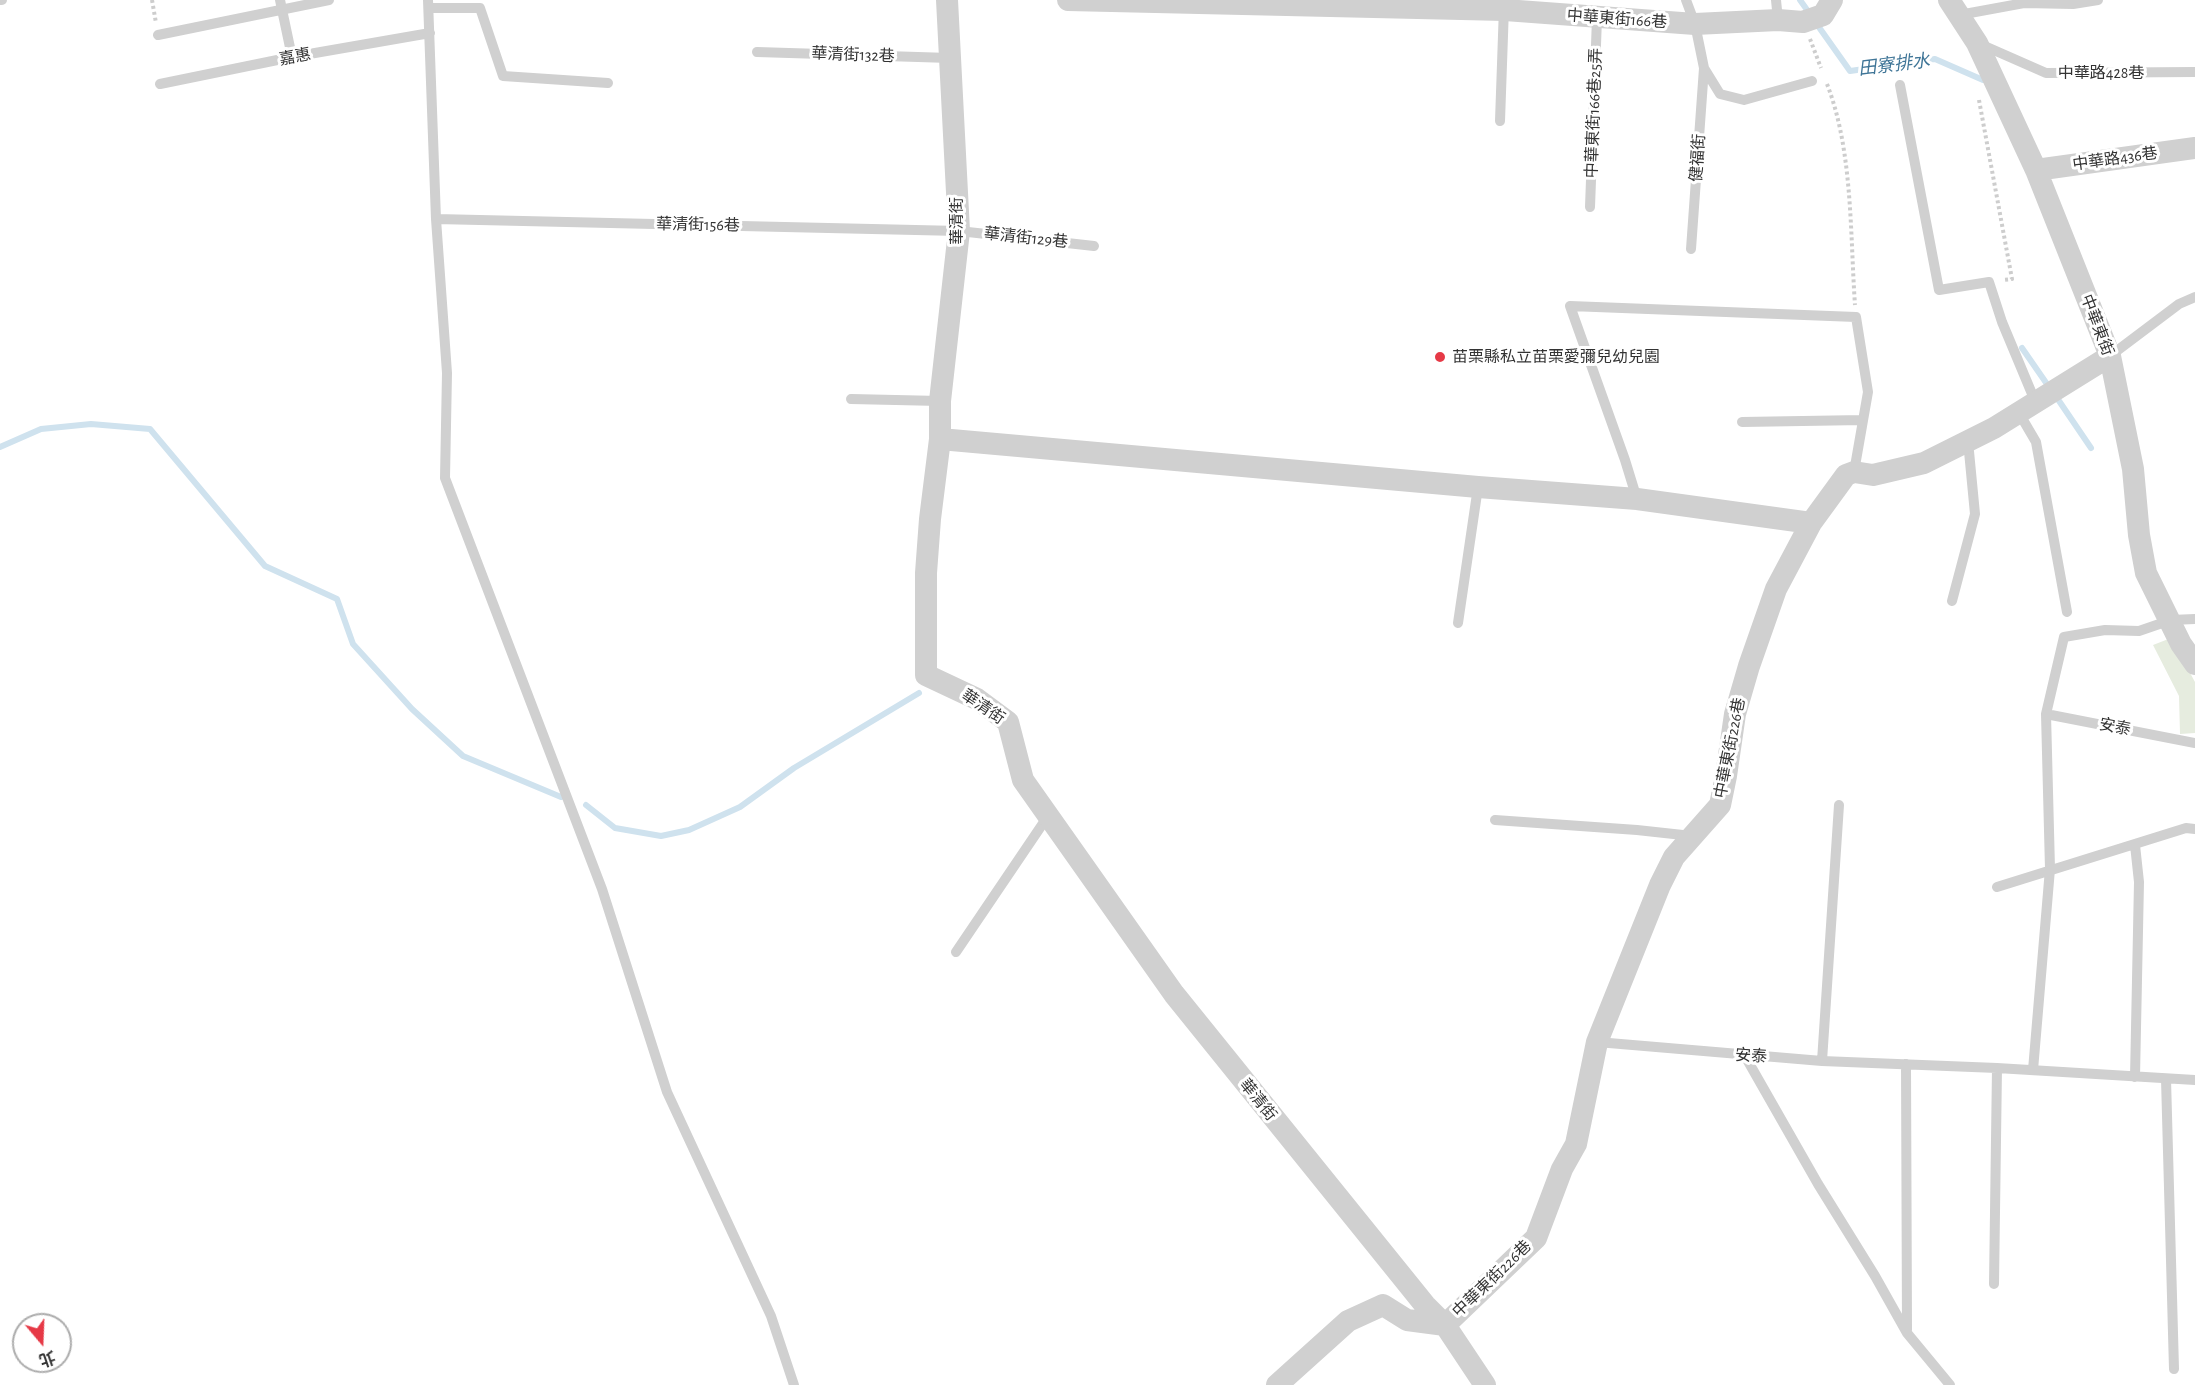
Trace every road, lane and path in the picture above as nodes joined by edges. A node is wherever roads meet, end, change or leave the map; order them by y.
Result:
1 (152, 0) edge
2 (329, 0) edge
3 (947, 0) edge
4 (1068, 0) edge
5 (1686, 0) edge
6 (2098, 0) edge
7 (2073, 2) edge
8 (428, 4) edge
9 (281, 5) edge
10 (1504, 5) edge
11 (1953, 8) edge
12 (1777, 10) edge
13 (1819, 12) edge
14 (1597, 18) junction
15 (1695, 24) junction
16 (429, 33) junction
17 (158, 35) joint
18 (1977, 43) junction
19 (757, 52) dead end
20 (292, 57) junction
21 (950, 58) junction
22 (1704, 68) junction
23 (2195, 72) edge
24 (1812, 81) dead end
25 (608, 83) dead end
26 (160, 84) dead end
27 (1900, 85) dead end
28 (1978, 96) dead end
29 (1500, 121) dead end
30 (2195, 148) edge
31 (2036, 170) junction
32 (1590, 207) dead end
33 (436, 219) junction
34 (959, 231) junction
35 (1094, 246) dead end
36 (1691, 249) dead end
37 (1989, 282) junction
38 (2195, 297) edge
39 (1856, 317) junction
40 (2110, 356) junction
41 (851, 399) dead end
42 (940, 400) junction
43 (2032, 404) junction
44 (1863, 420) junction
45 (1742, 422) dead end
46 (940, 439) junction
47 (1968, 441) junction
48 (1854, 472) junction
49 (1478, 487) junction
50 (1637, 499) junction
51 (1811, 523) junction
52 (1952, 602) dead end
53 (2067, 612) dead end
54 (2195, 619) edge
55 (2171, 620) junction
56 (1458, 622) dead end
57 (2195, 664) edge
58 (2046, 714) junction
59 (2195, 743) edge
60 (1839, 805) dead end
61 (1048, 816) junction
62 (1495, 820) dead end
63 (2195, 829) edge
64 (1693, 836) junction
65 (2135, 845) junction
66 (2050, 869) junction
67 (1997, 887) dead end
68 (956, 952) dead end
69 (1597, 1042) junction
70 (1745, 1056) junction
71 (1822, 1060) junction
72 (1906, 1064) junction
73 (1997, 1068) junction
74 (2034, 1070) junction
75 (2134, 1077) junction
76 (2166, 1078) junction
77 (2195, 1080) edge
78 (1994, 1284) dead end
79 (1445, 1325) junction
80 (1906, 1333) junction
81 (2174, 1369) dead end
82 (794, 1385) edge
83 (1277, 1385) edge
84 (1485, 1385) edge
85 (1950, 1385) edge

1 - 17 path
2 - 9 lane
3 - 21 street, 華清街
4 - 10 street, 中華東街166巷
5 - 15 lane, 健福街
6 - 7 lane
7 - 11 lane
8 - 16 lane
8 - 25 lane
9 - 17 lane
9 - 20 lane
10 - 14 street, 中華東街166巷
10 - 29 lane
11 - 18 street, 中華東街
12 - 13 street, 中華東街166巷
12 - 15 street, 中華東街166巷
13 - 39 path
14 - 15 street, 中華東街166巷
14 - 32 lane, 中華東街166巷25弄
15 - 22 lane, 健福街
16 - 20 lane, 嘉惠
16 - 33 lane
18 - 23 lane, 中華路428巷
18 - 31 street, 中華東街
19 - 21 lane, 華清街132巷
20 - 26 lane, 嘉惠
21 - 34 street, 華清街
22 - 24 lane, 健福街
22 - 36 lane, 健福街
27 - 37 lane
28 - 37 path
30 - 31 street, 中華路436巷
31 - 40 street, 中華東街
33 - 34 lane, 華清街156巷
33 - 82 lane
34 - 35 lane, 華清街129巷
34 - 42 street, 華清街
37 - 43 lane
38 - 40 lane
39 - 44 lane
39 - 50 lane
40 - 43 street
40 - 55 street, 中華東街
41 - 42 lane
42 - 46 street, 華清街
43 - 47 street
43 - 53 lane
44 - 45 lane
44 - 48 lane
46 - 49 street
46 - 61 street, 華清街
47 - 48 street
47 - 52 lane
48 - 51 street, 中華東街226巷
49 - 50 street
49 - 56 lane
50 - 51 street
51 - 64 street, 中華東街226巷
54 - 55 lane
55 - 57 street, 中華東街
55 - 58 lane
58 - 59 lane, 安泰
58 - 66 lane
60 - 71 lane
61 - 68 lane
61 - 79 street, 華清街
62 - 64 lane
63 - 65 lane
64 - 69 street, 中華東街226巷
65 - 66 lane
65 - 75 lane
66 - 67 lane
66 - 74 lane
69 - 70 lane, 安泰
69 - 79 street, 中華東街226巷
70 - 71 lane, 安泰
70 - 80 lane
71 - 72 lane, 安泰
72 - 73 lane, 安泰
72 - 80 lane
73 - 74 lane, 安泰
73 - 78 lane
74 - 75 lane, 安泰
75 - 76 lane, 安泰
76 - 77 lane, 安泰
76 - 81 lane
79 - 83 street
79 - 84 street, 華清街
80 - 85 lane

